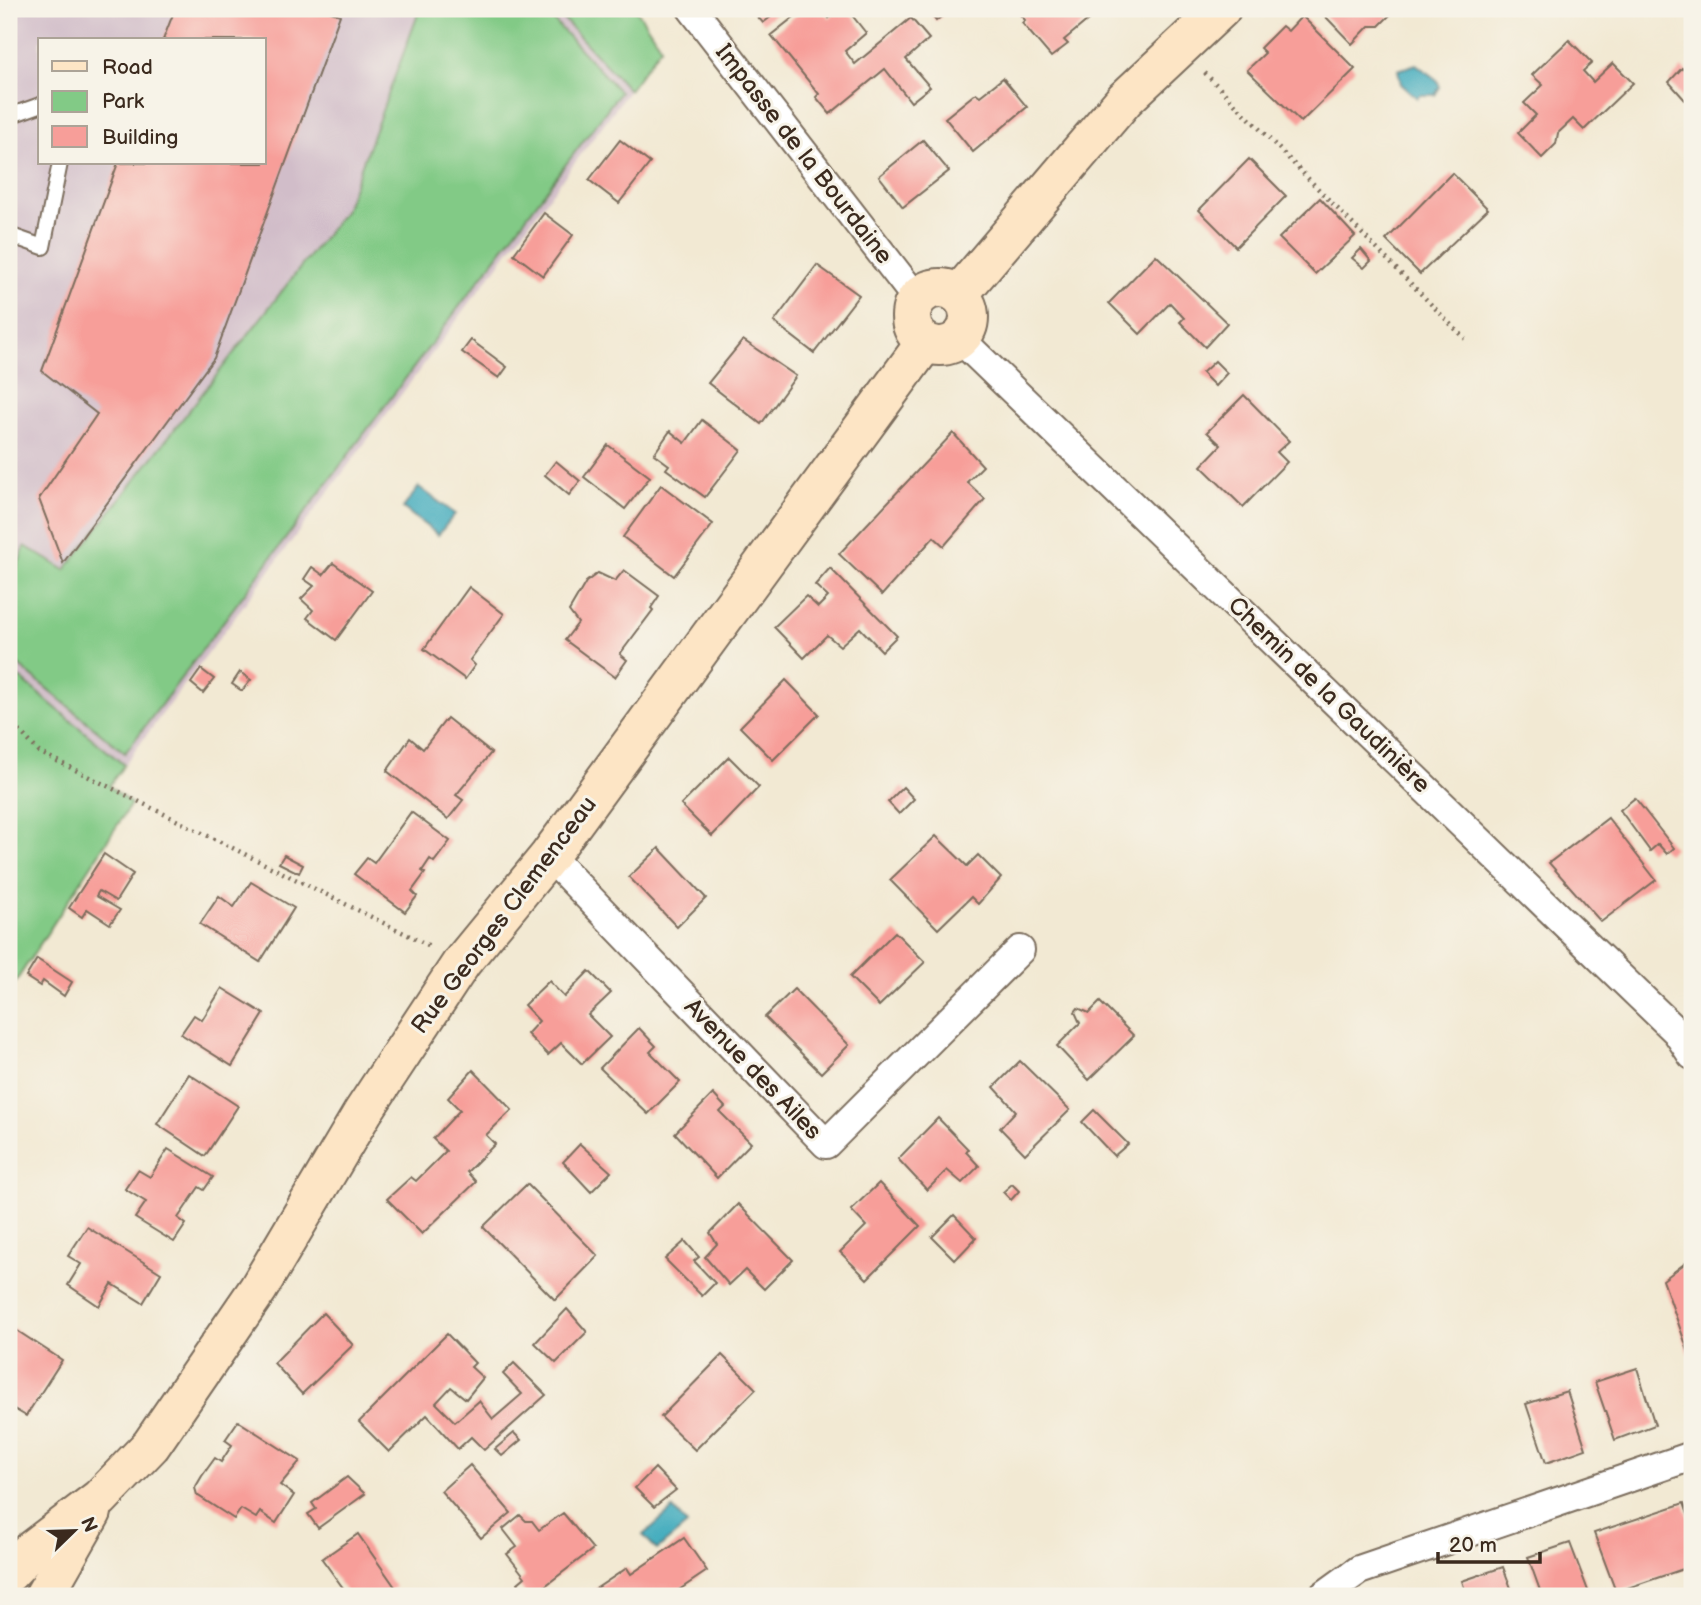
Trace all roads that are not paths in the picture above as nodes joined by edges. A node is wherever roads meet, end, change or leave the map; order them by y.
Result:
1 (692, 9) edge
2 (1221, 9) edge
3 (38, 106) edge
4 (9, 116) edge
5 (60, 164) edge
6 (9, 235) edge
7 (959, 294) junction
8 (917, 299) junction
9 (943, 341) junction
10 (549, 856) junction
11 (1020, 950) dead end
12 (1692, 1055) edge
13 (1692, 1456) edge
14 (100, 1498) junction
15 (9, 1573) edge
16 (44, 1596) edge
17 (1323, 1596) edge

1 - 8 street, Impasse de la Bourdaine
2 - 7 street
3 - 4 lane
5 - 6 lane
7 - 8 street
7 - 9 street
8 - 9 street
9 - 10 street, Rue Georges Clemenceau
9 - 12 street, Chemin de la Gaudinière
10 - 11 street, Avenue des Ailes
10 - 14 street, Rue Georges Clemenceau
13 - 17 street
14 - 15 street, Rue Georges Clemenceau
14 - 16 street, Rue Georges Clemenceau

